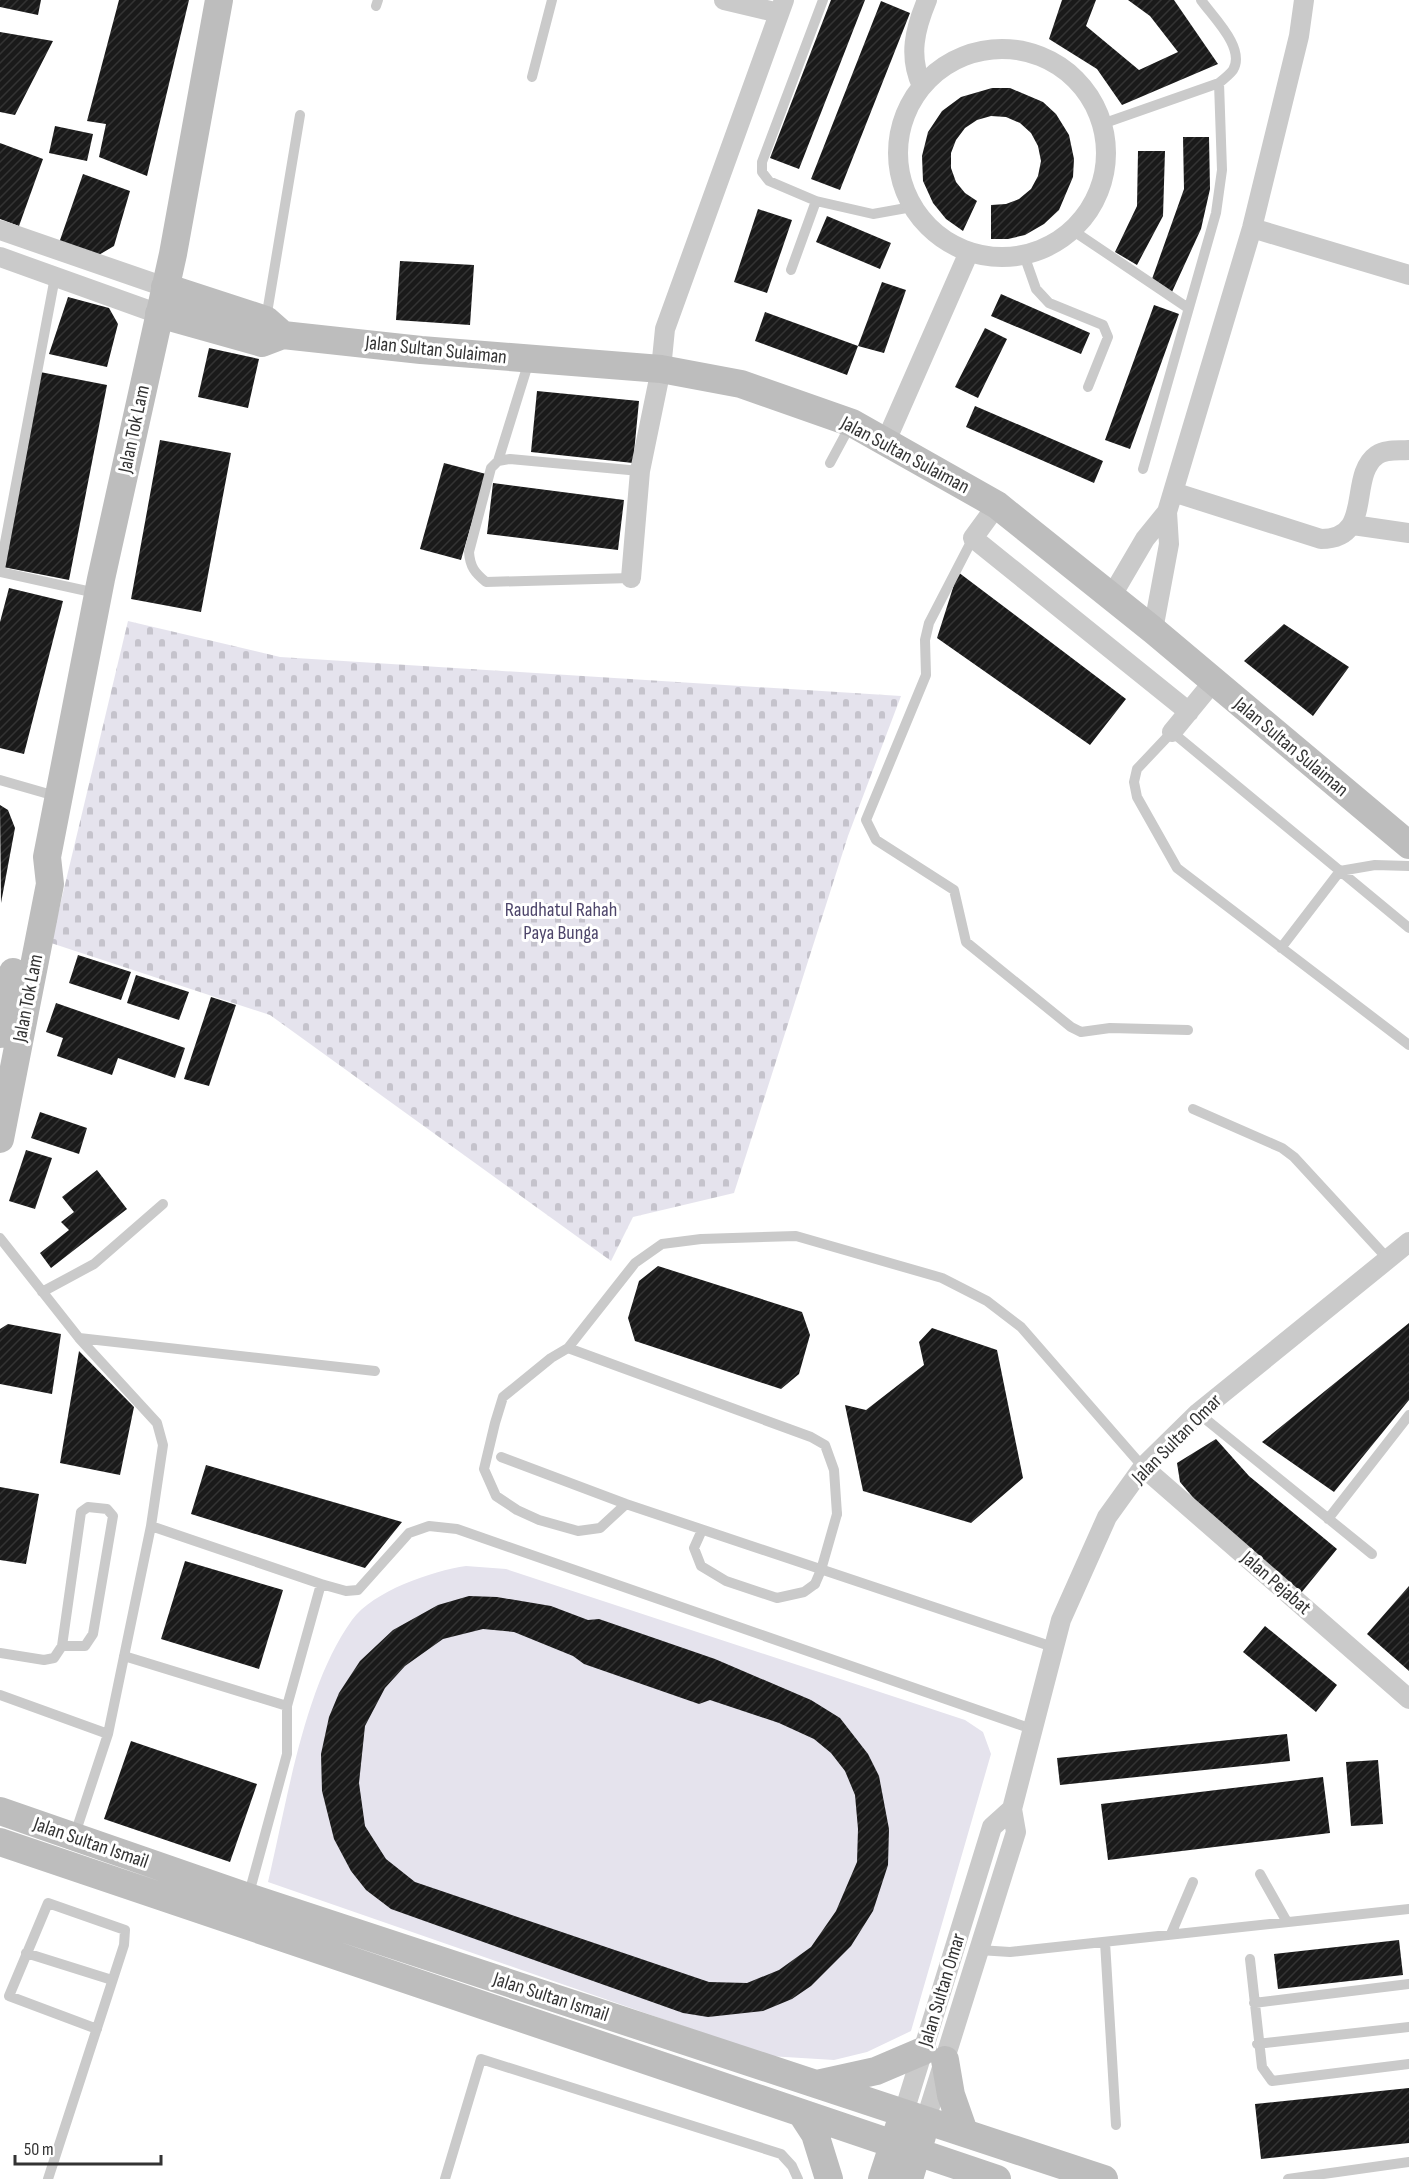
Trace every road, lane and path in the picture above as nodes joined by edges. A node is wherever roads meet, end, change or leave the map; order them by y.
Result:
1 (219, 0) edge
2 (552, 0) edge
3 (724, 0) edge
4 (823, 0) edge
5 (927, 0) edge
6 (1201, 0) edge
7 (1304, 0) edge
8 (781, 6) edge
9 (532, 77) dead end
10 (1220, 83) junction
11 (922, 86) junction
12 (300, 115) dead end
13 (1102, 124) junction
14 (816, 201) junction
15 (912, 207) junction
16 (1252, 228) junction
17 (0, 230) edge
18 (1072, 230) junction
19 (969, 252) junction
20 (173, 254) junction
21 (1024, 255) junction
22 (0, 257) edge
23 (791, 270) dead end
24 (1409, 275) edge
25 (55, 277) junction
26 (192, 296) junction
27 (165, 306) junction
28 (1188, 308) junction
29 (208, 327) junction
30 (275, 327) junction
31 (151, 352) junction
32 (530, 360) junction
33 (661, 369) junction
34 (1088, 387) dead end
35 (852, 423) junction
36 (886, 441) junction
37 (1409, 450) edge
38 (498, 461) junction
39 (830, 463) dead end
40 (1143, 469) dead end
41 (640, 471) junction
42 (1173, 492) junction
43 (997, 505) junction
44 (1167, 512) junction
45 (1353, 525) junction
46 (1409, 533) edge
47 (973, 538) junction
48 (0, 570) edge
49 (631, 578) joint
50 (98, 594) junction
51 (1111, 597) junction
52 (1153, 630) junction
53 (1213, 682) junction
54 (1189, 712) junction
55 (1172, 732) junction
56 (0, 780) edge
57 (59, 797) junction
58 (1409, 845) edge
59 (47, 857) junction
60 (1409, 866) edge
61 (1340, 871) junction
62 (1409, 928) edge
63 (1281, 948) junction
64 (1188, 1030) dead end
65 (0, 1033) edge
66 (1409, 1045) edge
67 (1193, 1109) dead end
68 (1, 1133) edge
69 (164, 1204) dead end
70 (0, 1238) edge
71 (1409, 1242) edge
72 (1388, 1259) junction
73 (42, 1292) junction
74 (79, 1338) junction
75 (568, 1348) junction
76 (375, 1371) dead end
77 (1198, 1413) junction
78 (1409, 1415) edge
79 (501, 1457) dead end
80 (1143, 1467) junction
81 (626, 1504) junction
82 (1328, 1519) junction
83 (151, 1526) junction
84 (702, 1530) junction
85 (1372, 1554) dead end
86 (321, 1584) junction
87 (62, 1646) junction
88 (1053, 1647) junction
89 (0, 1653) edge
90 (124, 1656) junction
91 (0, 1695) edge
92 (1409, 1699) edge
93 (287, 1706) junction
94 (1032, 1729) junction
95 (108, 1734) junction
96 (1012, 1809) junction
97 (0, 1811) edge
98 (74, 1837) junction
99 (0, 1842) edge
100 (1260, 1874) dead end
101 (1193, 1882) dead end
102 (248, 1897) junction
103 (1409, 1909) edge
104 (1287, 1922) junction
105 (1171, 1935) junction
106 (1105, 1942) junction
107 (956, 1944) junction
108 (979, 1950) junction
109 (26, 1953) junction
110 (1250, 1959) dead end
111 (112, 1980) junction
112 (1409, 1984) edge
113 (1254, 2003) junction
114 (1409, 2027) edge
115 (96, 2029) junction
116 (1257, 2044) junction
117 (934, 2056) junction
118 (1409, 2064) edge
119 (815, 2084) junction
120 (802, 2114) junction
121 (915, 2116) junction
122 (1116, 2125) dead end
123 (964, 2132) junction
124 (907, 2159) edge
125 (1409, 2162) edge
126 (48, 2179) edge
127 (445, 2179) edge
128 (798, 2179) edge
129 (829, 2179) edge
130 (882, 2179) edge
131 (997, 2179) edge
132 (1104, 2179) edge
133 (1288, 2179) edge

1 - 20 street, Jalan Tok Lam
2 - 9 lane
3 - 8 street
4 - 14 lane
5 - 11 street
6 - 10 lane
7 - 16 street
8 - 33 street
10 - 13 lane
10 - 28 lane
11 - 13 street
11 - 15 street
12 - 30 lane
13 - 18 street
14 - 15 lane
14 - 23 lane
15 - 19 street
16 - 24 street
16 - 42 street
17 - 27 street
18 - 21 street
18 - 28 lane
19 - 21 street
19 - 36 street
20 - 26 street
20 - 27 street, Jalan Tok Lam
21 - 34 lane
22 - 25 street
25 - 27 street
25 - 48 lane
26 - 27 street, Jalan Sultan Sulaiman
26 - 30 street, Jalan Sultan Sulaiman
27 - 29 street, Jalan Sultan Sulaiman
27 - 31 street, Jalan Tok Lam
28 - 40 lane
29 - 30 street, Jalan Sultan Sulaiman
29 - 31 street
30 - 32 street, Jalan Sultan Sulaiman
31 - 50 street, Jalan Tok Lam
32 - 33 street, Jalan Sultan Sulaiman
32 - 38 lane
33 - 35 street, Jalan Sultan Sulaiman
33 - 41 street
35 - 36 street, Jalan Sultan Sulaiman
35 - 39 lane
36 - 43 street, Jalan Sultan Sulaiman
37 - 45 street
38 - 41 lane
38 - 49 lane
41 - 49 street
42 - 44 street
42 - 45 street
43 - 47 street
43 - 51 street, Jalan Sultan Sulaiman
44 - 51 street
44 - 52 street
45 - 46 street
47 - 54 street
47 - 64 lane
48 - 50 lane
50 - 57 street, Jalan Tok Lam
51 - 52 street, Jalan Sultan Sulaiman
52 - 53 street, Jalan Sultan Sulaiman
53 - 54 street
53 - 58 street, Jalan Sultan Sulaiman
54 - 55 street
55 - 61 lane
55 - 63 lane
56 - 57 lane
57 - 59 street, Jalan Tok Lam
59 - 65 street, Jalan Tok Lam
59 - 68 street, Jalan Tok Lam
60 - 61 lane
61 - 62 lane
61 - 63 lane
63 - 66 lane
67 - 72 lane
69 - 73 lane
70 - 73 lane
71 - 72 street, Jalan Sultan Omar
72 - 77 street, Jalan Sultan Omar
73 - 74 lane
74 - 76 lane
74 - 83 lane
75 - 80 lane
75 - 81 lane
75 - 84 lane, bridge
77 - 80 street, Jalan Sultan Omar
77 - 82 lane
78 - 82 lane
79 - 81 lane
80 - 88 street, Jalan Sultan Omar
80 - 92 street, Jalan Pejabat
81 - 84 lane
82 - 85 lane
83 - 86 lane
83 - 90 lane
84 - 88 lane
86 - 93 lane
86 - 94 lane
87 - 87 lane
87 - 89 lane
88 - 94 street, Jalan Sultan Omar
90 - 93 lane
90 - 95 lane
91 - 95 lane
93 - 102 lane
94 - 96 street, Jalan Sultan Omar
95 - 98 lane
96 - 107 street, Jalan Sultan Omar
96 - 108 street, Jalan Sultan Omar
97 - 98 street, Jalan Sultan Ismail
98 - 102 street, Jalan Sultan Ismail
99 - 120 street, Jalan Sultan Ismail
100 - 104 lane
101 - 105 lane
102 - 119 street, Jalan Sultan Ismail
103 - 104 lane
104 - 105 lane
105 - 106 lane
106 - 108 lane
106 - 122 lane
107 - 108 street
107 - 117 street, Jalan Sultan Omar
108 - 117 street, Jalan Sultan Omar
109 - 111 lane
109 - 111 lane
109 - 115 lane
110 - 113 lane
111 - 115 lane
112 - 113 lane
113 - 116 lane
114 - 116 lane
115 - 126 lane
116 - 118 lane
117 - 119 street
117 - 121 street, Jalan Sultan Omar
117 - 123 street
119 - 121 street, Jalan Sultan Ismail
120 - 124 street, Jalan Sultan Ismail
120 - 129 street
121 - 123 street, Jalan Sultan Ismail
121 - 124 street
123 - 132 street, Jalan Sultan Ismail
124 - 130 street
124 - 131 street, Jalan Sultan Ismail
125 - 133 lane
127 - 128 lane

